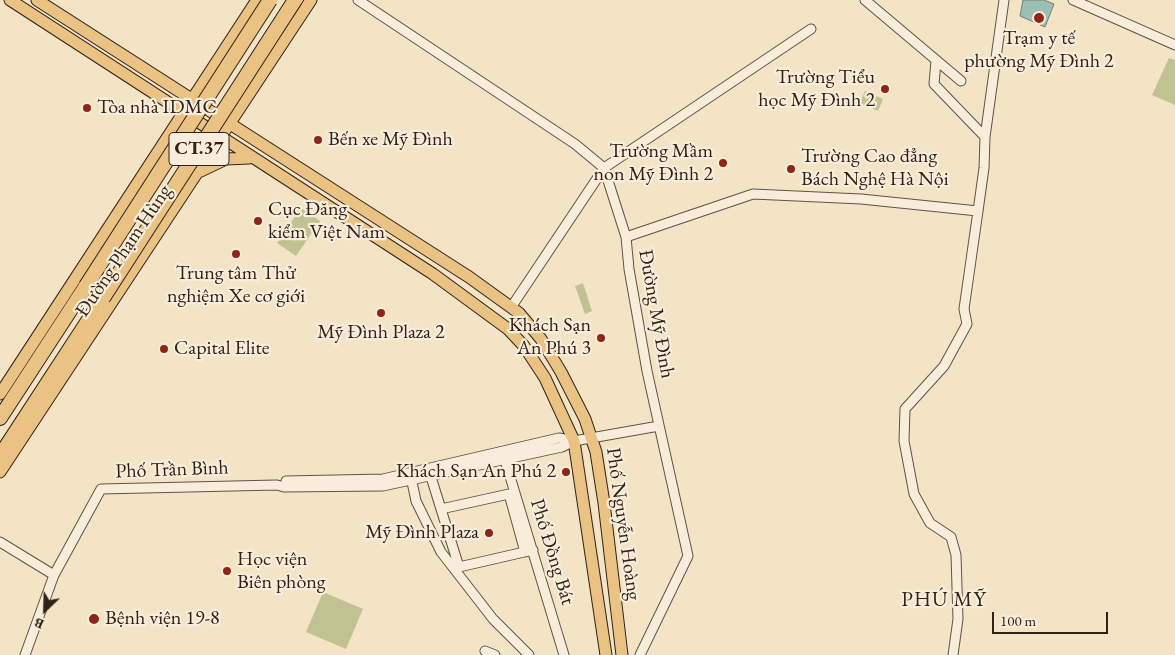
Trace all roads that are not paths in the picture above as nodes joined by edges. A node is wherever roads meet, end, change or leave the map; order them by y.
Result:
1 (10, 0) edge
2 (32, 0) edge
3 (36, 0) edge
4 (257, 0) edge
5 (270, 0) edge
6 (295, 0) edge
7 (311, 0) edge
8 (358, 0) edge
9 (865, 0) edge
10 (1004, 0) edge
11 (1073, 0) edge
12 (26, 10) junction
13 (811, 29) dead end
14 (1175, 45) edge
15 (936, 61) junction
16 (961, 81) dead end
17 (188, 98) junction
18 (179, 110) junction
19 (234, 127) junction
20 (984, 136) junction
21 (225, 140) junction
22 (251, 158) junction
23 (604, 168) junction
24 (199, 172) junction
25 (978, 211) junction
26 (626, 237) junction
27 (512, 306) junction
28 (0, 394) edge
29 (0, 418) edge
30 (659, 426) junction
31 (14, 435) junction
32 (592, 439) junction
33 (574, 441) junction
34 (0, 456) edge
35 (505, 460) junction
36 (0, 461) edge
37 (0, 472) edge
38 (431, 477) junction
39 (412, 482) junction
40 (277, 485) junction
41 (441, 509) junction
42 (0, 542) edge
43 (529, 551) junction
44 (54, 575) junction
45 (484, 651) dead end
46 (25, 655) edge
47 (495, 655) edge
48 (529, 655) edge
49 (564, 655) edge
50 (606, 655) edge
51 (622, 655) edge
52 (640, 655) edge
53 (953, 655) edge

1 - 12 main road, Phố Nguyễn Hoàng
2 - 12 main road
3 - 17 main road, Phố Nguyễn Hoàng
4 - 17 main road, Đường Phạm Hùng
5 - 29 highway, CT.37, bridge
6 - 31 highway, CT.37, bridge
7 - 19 main road, Đường Phạm Hùng
8 - 23 street
9 - 15 street
10 - 20 street
11 - 14 street
12 - 18 main road, Phố Nguyễn Hoàng
13 - 23 street
15 - 16 street
15 - 20 street
17 - 18 main road, Đường Phạm Hùng
17 - 19 main road, Phố Nguyễn Hoàng
18 - 21 main road, Phố Nguyễn Hoàng
18 - 28 main road, Đường Phạm Hùng
19 - 21 main road, Đường Phạm Hùng
19 - 27 main road, Phố Nguyễn Hoàng
20 - 25 street
21 - 22 main road, Phố Nguyễn Hoàng
21 - 24 main road, Đường Phạm Hùng
22 - 24 main road
22 - 33 main road, Phố Nguyễn Hoàng
23 - 26 street
23 - 27 street
24 - 37 main road, Đường Phạm Hùng
25 - 26 street, Đường Mỹ Đình
25 - 53 street
26 - 30 street, Đường Mỹ Đình
27 - 32 main road, Phố Nguyễn Hoàng
30 - 32 street, Phố Trần Bình
30 - 52 street, Đường Mỹ Đình
31 - 34 highway, CT.37
31 - 36 highway
32 - 33 street, Phố Trần Bình
32 - 51 main road, Phố Nguyễn Hoàng
33 - 35 street, Phố Trần Bình
33 - 40 street, Phố Trần Bình
33 - 50 main road, Phố Nguyễn Hoàng
35 - 38 street, Phố Trần Bình
35 - 43 street, Phố Đồng Bát
38 - 39 street, Phố Trần Bình
38 - 41 street
39 - 40 street, Phố Trần Bình
39 - 48 street
40 - 44 street, Phố Trần Bình
41 - 43 street
41 - 43 street
42 - 44 street
43 - 49 street, Phố Đồng Bát
44 - 46 street, Phố Trần Bình
45 - 47 street

